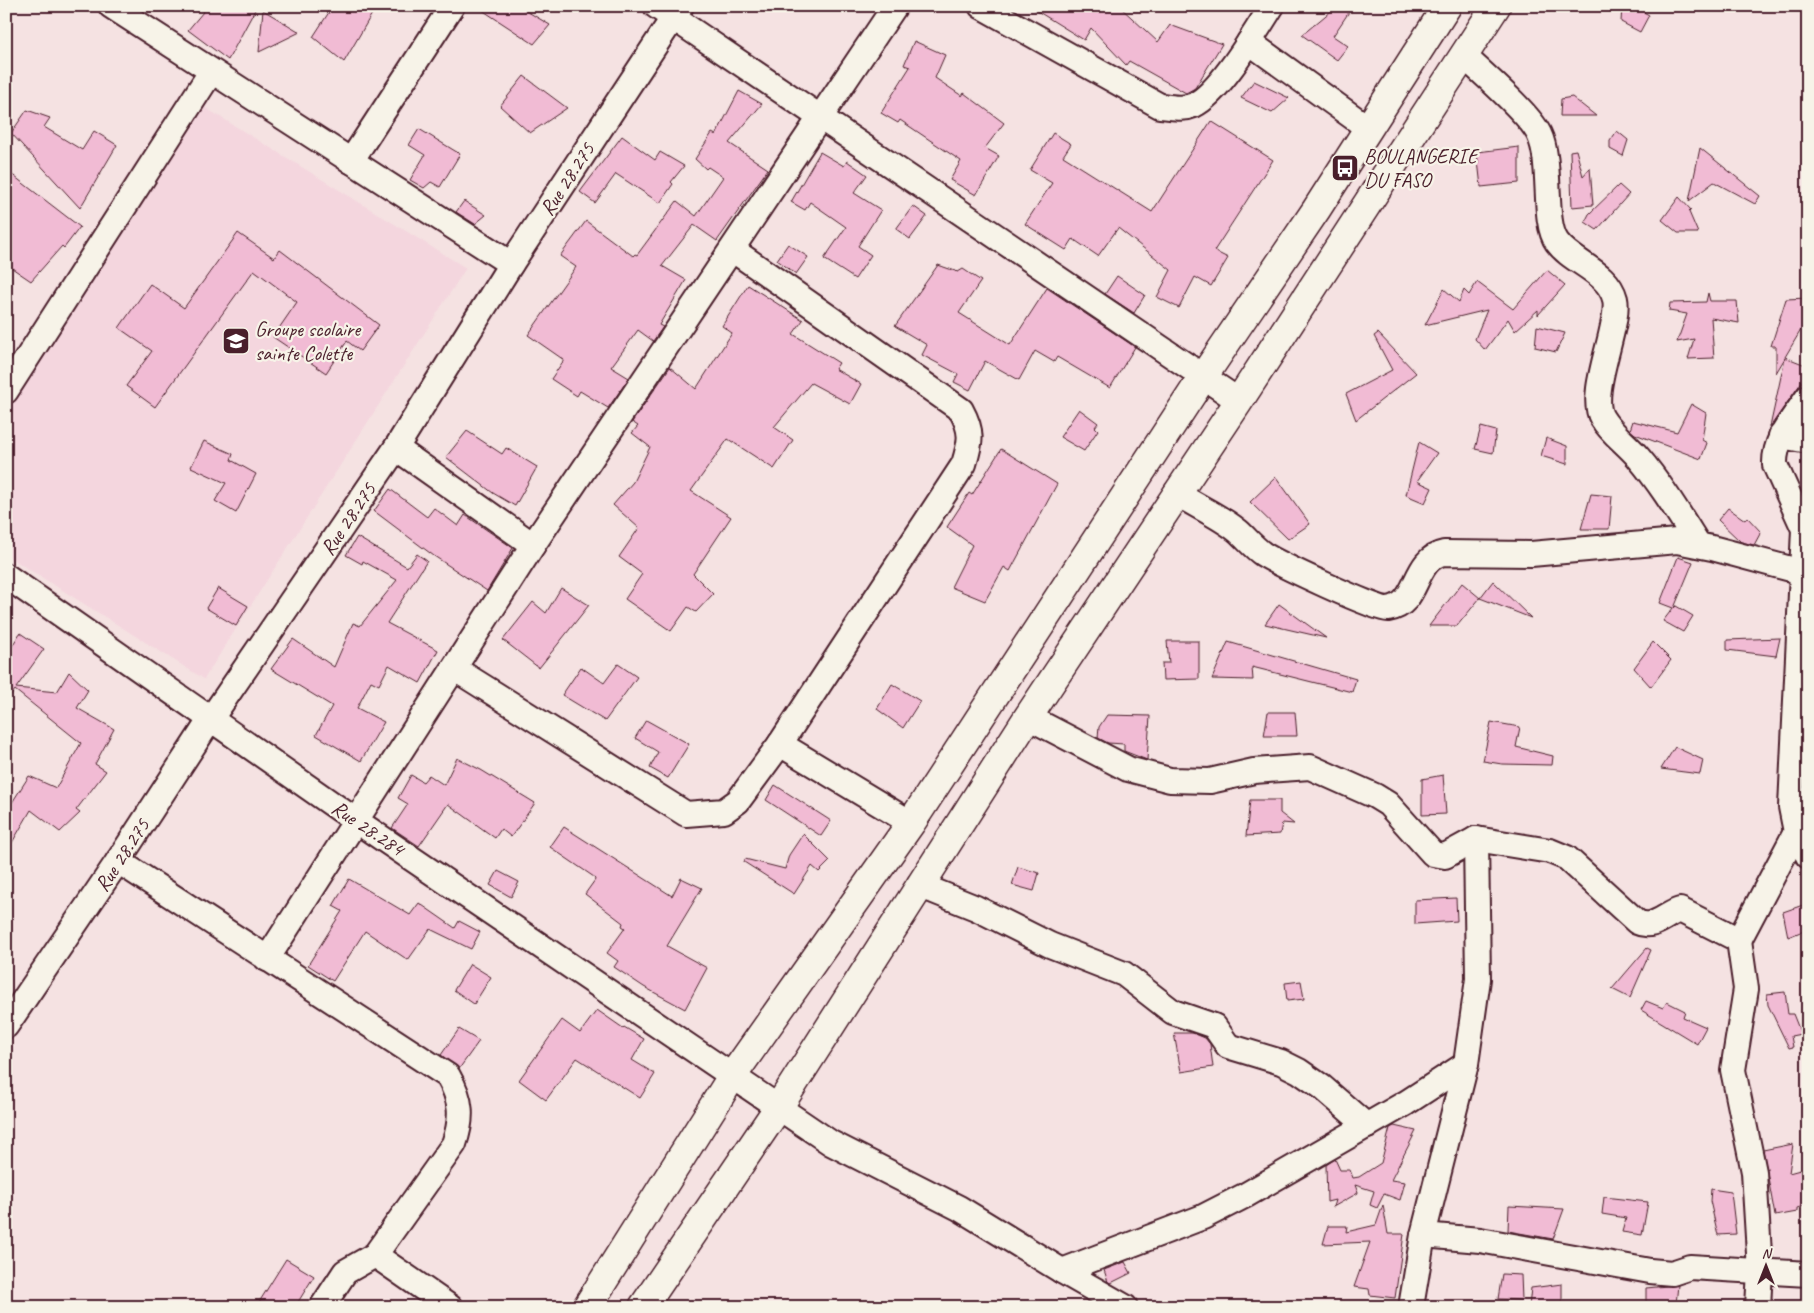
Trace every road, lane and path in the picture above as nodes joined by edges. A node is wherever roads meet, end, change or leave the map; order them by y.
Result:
1 (111, 6) edge
2 (895, 6) edge
3 (981, 6) edge
4 (1272, 6) edge
5 (1447, 6) edge
6 (1496, 6) edge
7 (443, 9) edge
8 (670, 10) edge
9 (1249, 42) junction
10 (1463, 55) junction
11 (211, 72) junction
12 (820, 116) junction
13 (1368, 128) junction
14 (352, 161) junction
15 (733, 250) junction
16 (511, 264) junction
17 (1203, 377) junction
18 (6, 391) edge
19 (1808, 397) edge
20 (1239, 401) junction
21 (1781, 436) junction
22 (1808, 441) edge
23 (396, 448) junction
24 (1176, 493) junction
25 (1806, 532) edge
26 (1698, 544) junction
27 (534, 545) junction
28 (1802, 572) junction
29 (6, 576) edge
30 (455, 669) junction
31 (1028, 717) junction
32 (210, 720) junction
33 (780, 744) junction
34 (355, 820) junction
35 (911, 823) junction
36 (1796, 832) junction
37 (1476, 839) junction
38 (1808, 856) edge
39 (118, 861) junction
40 (919, 885) junction
41 (1739, 940) junction
42 (267, 959) junction
43 (6, 1026) edge
44 (1466, 1064) junction
45 (733, 1076) junction
46 (778, 1108) junction
47 (1367, 1126) junction
48 (1423, 1235) junction
49 (375, 1255) junction
50 (1760, 1270) junction
51 (1062, 1271) junction
52 (1808, 1274) edge
53 (322, 1307) edge
54 (450, 1307) edge
55 (587, 1307) edge
56 (643, 1307) edge
57 (1125, 1307) edge
58 (1411, 1307) edge
59 (1758, 1307) edge

1 - 11 street
2 - 12 street
3 - 9 street
4 - 9 street
5 - 13 main road
6 - 10 main road
7 - 14 street
8 - 12 street
8 - 16 street, Rue 28.275
9 - 13 street
10 - 20 main road
10 - 26 street
11 - 14 street
11 - 18 street
12 - 15 street
12 - 17 street
13 - 17 main road
14 - 16 street
15 - 27 street
15 - 33 street
16 - 23 street, Rue 28.275
17 - 20 street
17 - 35 main road
19 - 21 street
20 - 24 main road
21 - 22 street
21 - 25 street
23 - 27 street
23 - 32 street, Rue 28.275
24 - 26 street
24 - 31 main road
25 - 28 street
26 - 28 street
27 - 30 street
28 - 36 street
29 - 32 street, Rue 28.284
30 - 33 street
30 - 34 street
31 - 37 street
31 - 40 main road
32 - 34 street, Rue 28.284
32 - 39 street, Rue 28.275
33 - 35 street
34 - 42 street
34 - 45 street, Rue 28.284
35 - 45 main road
36 - 38 street
36 - 41 street
37 - 41 street
37 - 44 street
39 - 42 street
39 - 43 street, Rue 28.275
40 - 46 main road
40 - 47 street
41 - 50 street
42 - 49 street
44 - 47 street
44 - 48 street
45 - 46 street, Rue 28.284
45 - 55 main road
46 - 51 street, Rue 28.284
46 - 56 main road
47 - 51 street
48 - 50 street
48 - 58 street
49 - 53 street
49 - 54 street
50 - 52 street
50 - 59 street
51 - 57 street, Rue 28.284

